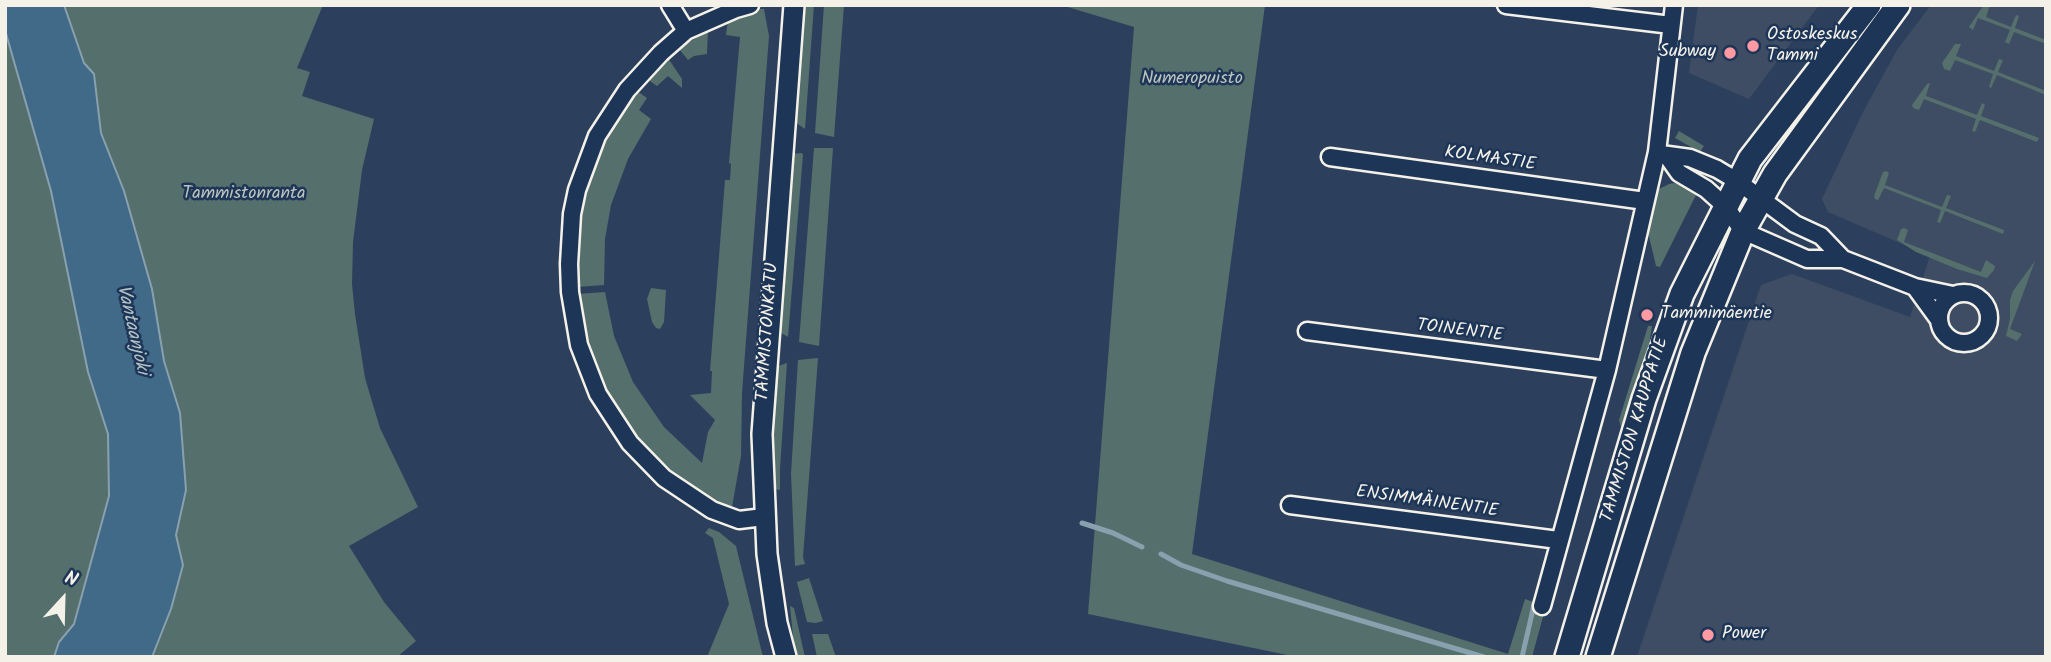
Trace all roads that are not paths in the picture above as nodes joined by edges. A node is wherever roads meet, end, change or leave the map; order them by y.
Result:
1 (670, 5) edge
2 (750, 5) edge
3 (794, 5) edge
4 (1506, 5) edge
5 (1674, 5) edge
6 (1869, 5) edge
7 (1898, 5) edge
8 (1671, 25) junction
9 (686, 31) junction
10 (1662, 154) junction
11 (1330, 157) dead end
12 (1737, 181) junction
13 (1760, 198) junction
14 (1645, 201) junction
15 (1725, 206) junction
16 (1744, 231) junction
17 (1843, 259) junction
18 (1915, 287) junction
19 (1953, 295) junction
20 (1939, 320) junction
21 (1307, 331) dead end
22 (1607, 370) junction
23 (1290, 505) dead end
24 (764, 517) junction
25 (1558, 540) junction
26 (1542, 606) dead end
27 (786, 657) edge
28 (1567, 657) edge
29 (1598, 657) edge

1 - 9 street
2 - 9 street
3 - 24 street, TAMMISTONKATU
4 - 8 street
5 - 8 street
6 - 12 main road, TAMMISTON KAUPPATIE
7 - 13 main road, TAMMISTON KAUPPATIE
8 - 10 street
9 - 24 street
10 - 12 street
10 - 14 street
10 - 15 street
11 - 14 street, KOLMASTIE
12 - 13 street
12 - 15 main road, TAMMISTON KAUPPATIE
13 - 16 main road, TAMMISTON KAUPPATIE
13 - 17 street
14 - 22 street
15 - 16 street
15 - 28 main road, TAMMISTON KAUPPATIE
16 - 17 street
16 - 29 main road, TAMMISTON KAUPPATIE
17 - 18 street
18 - 19 street
18 - 20 street
19 - 20 street
19 - 20 street
21 - 22 street, TOINENTIE
22 - 25 street
23 - 25 street, ENSIMMÄINENTIE
24 - 27 street, TAMMISTONKATU
25 - 26 street

